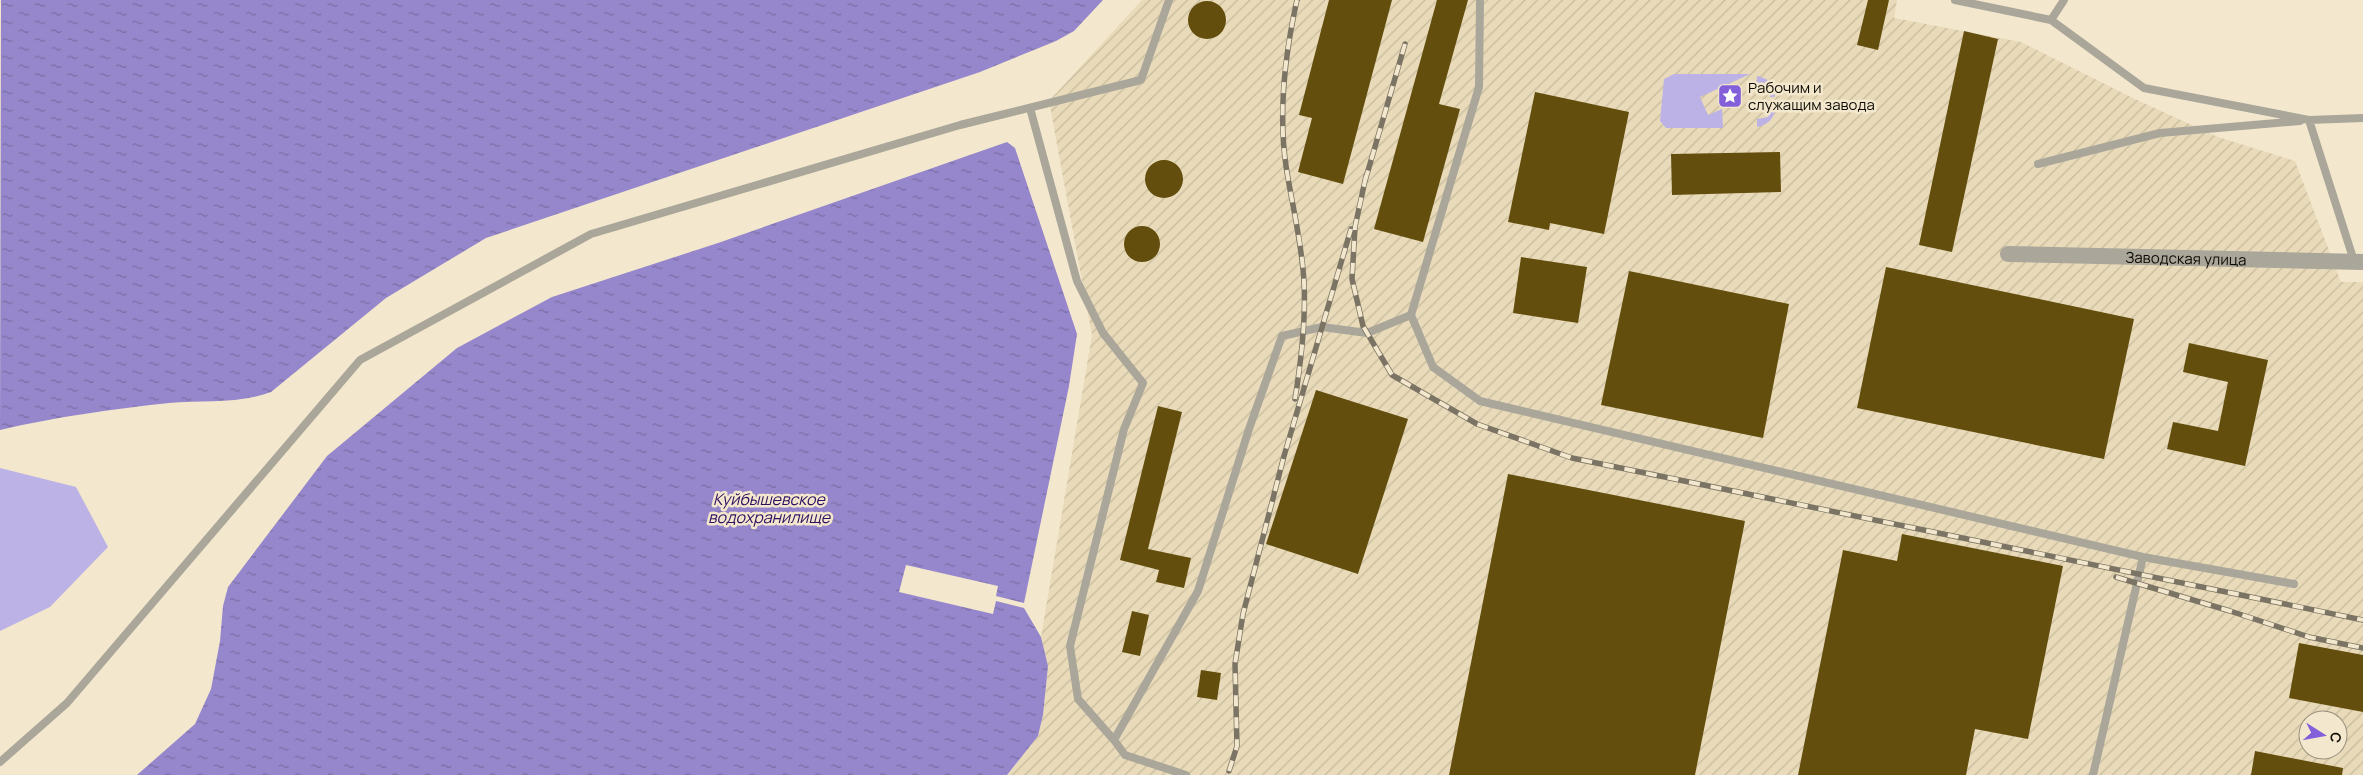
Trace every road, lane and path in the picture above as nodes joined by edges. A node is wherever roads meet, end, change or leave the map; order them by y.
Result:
1 (1170, 0) edge
2 (1480, 0) edge
3 (1955, 0) edge
4 (2064, 0) edge
5 (1969, 1) edge
6 (2051, 20) junction
7 (1030, 108) junction
8 (2363, 118) edge
9 (2309, 120) junction
10 (2038, 164) dead end
11 (2008, 254) dead end
12 (2358, 262) edge
13 (1411, 315) junction
14 (2143, 557) junction
15 (2294, 584) dead end
16 (1114, 740) junction
17 (0, 762) edge
18 (1186, 775) edge
19 (2093, 775) edge

1 - 7 lane
2 - 13 lane
3 - 5 lane
4 - 6 lane
5 - 6 lane
6 - 9 lane
7 - 16 lane
7 - 17 lane
8 - 9 lane
9 - 10 lane
9 - 12 lane
11 - 12 street, Заводская улица
13 - 14 lane
13 - 16 lane
14 - 15 lane
14 - 19 lane
16 - 18 lane

